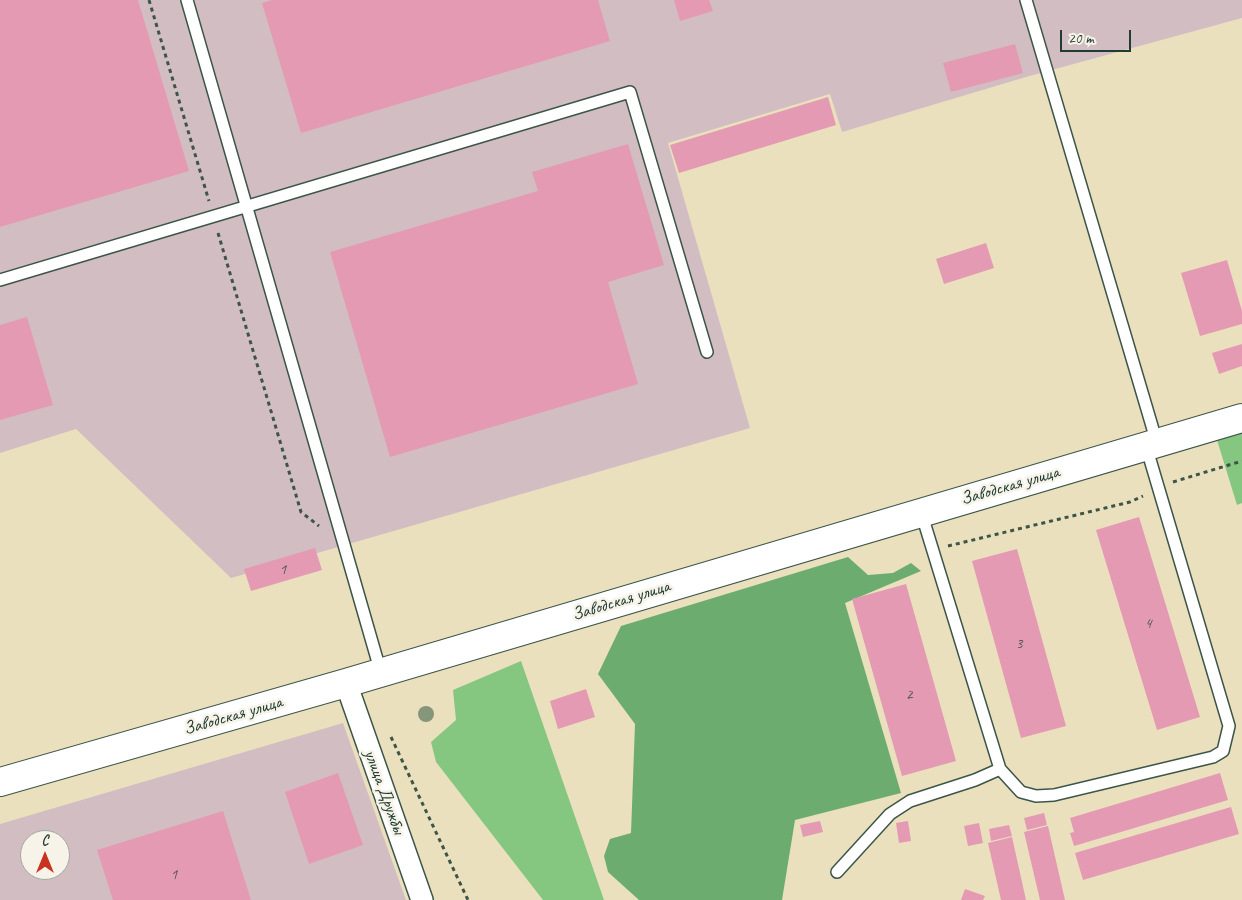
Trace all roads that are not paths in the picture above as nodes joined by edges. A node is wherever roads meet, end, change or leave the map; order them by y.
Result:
1 (187, 0) edge
2 (1026, 0) edge
3 (248, 206) junction
4 (0, 280) edge
5 (708, 352) dead end
6 (1242, 418) edge
7 (1152, 444) junction
8 (921, 512) junction
9 (381, 673) junction
10 (346, 683) junction
11 (1000, 770) junction
12 (0, 782) edge
13 (837, 872) dead end
14 (422, 900) edge

1 - 3 lane
2 - 7 lane
3 - 4 lane
3 - 5 lane
3 - 9 lane
6 - 7 street, Заводская улица
7 - 8 street, Заводская улица
7 - 11 lane
8 - 9 street, Заводская улица
8 - 11 lane
9 - 10 street, Заводская улица
10 - 12 street, Заводская улица
10 - 14 street, улица Дружбы
11 - 13 lane

